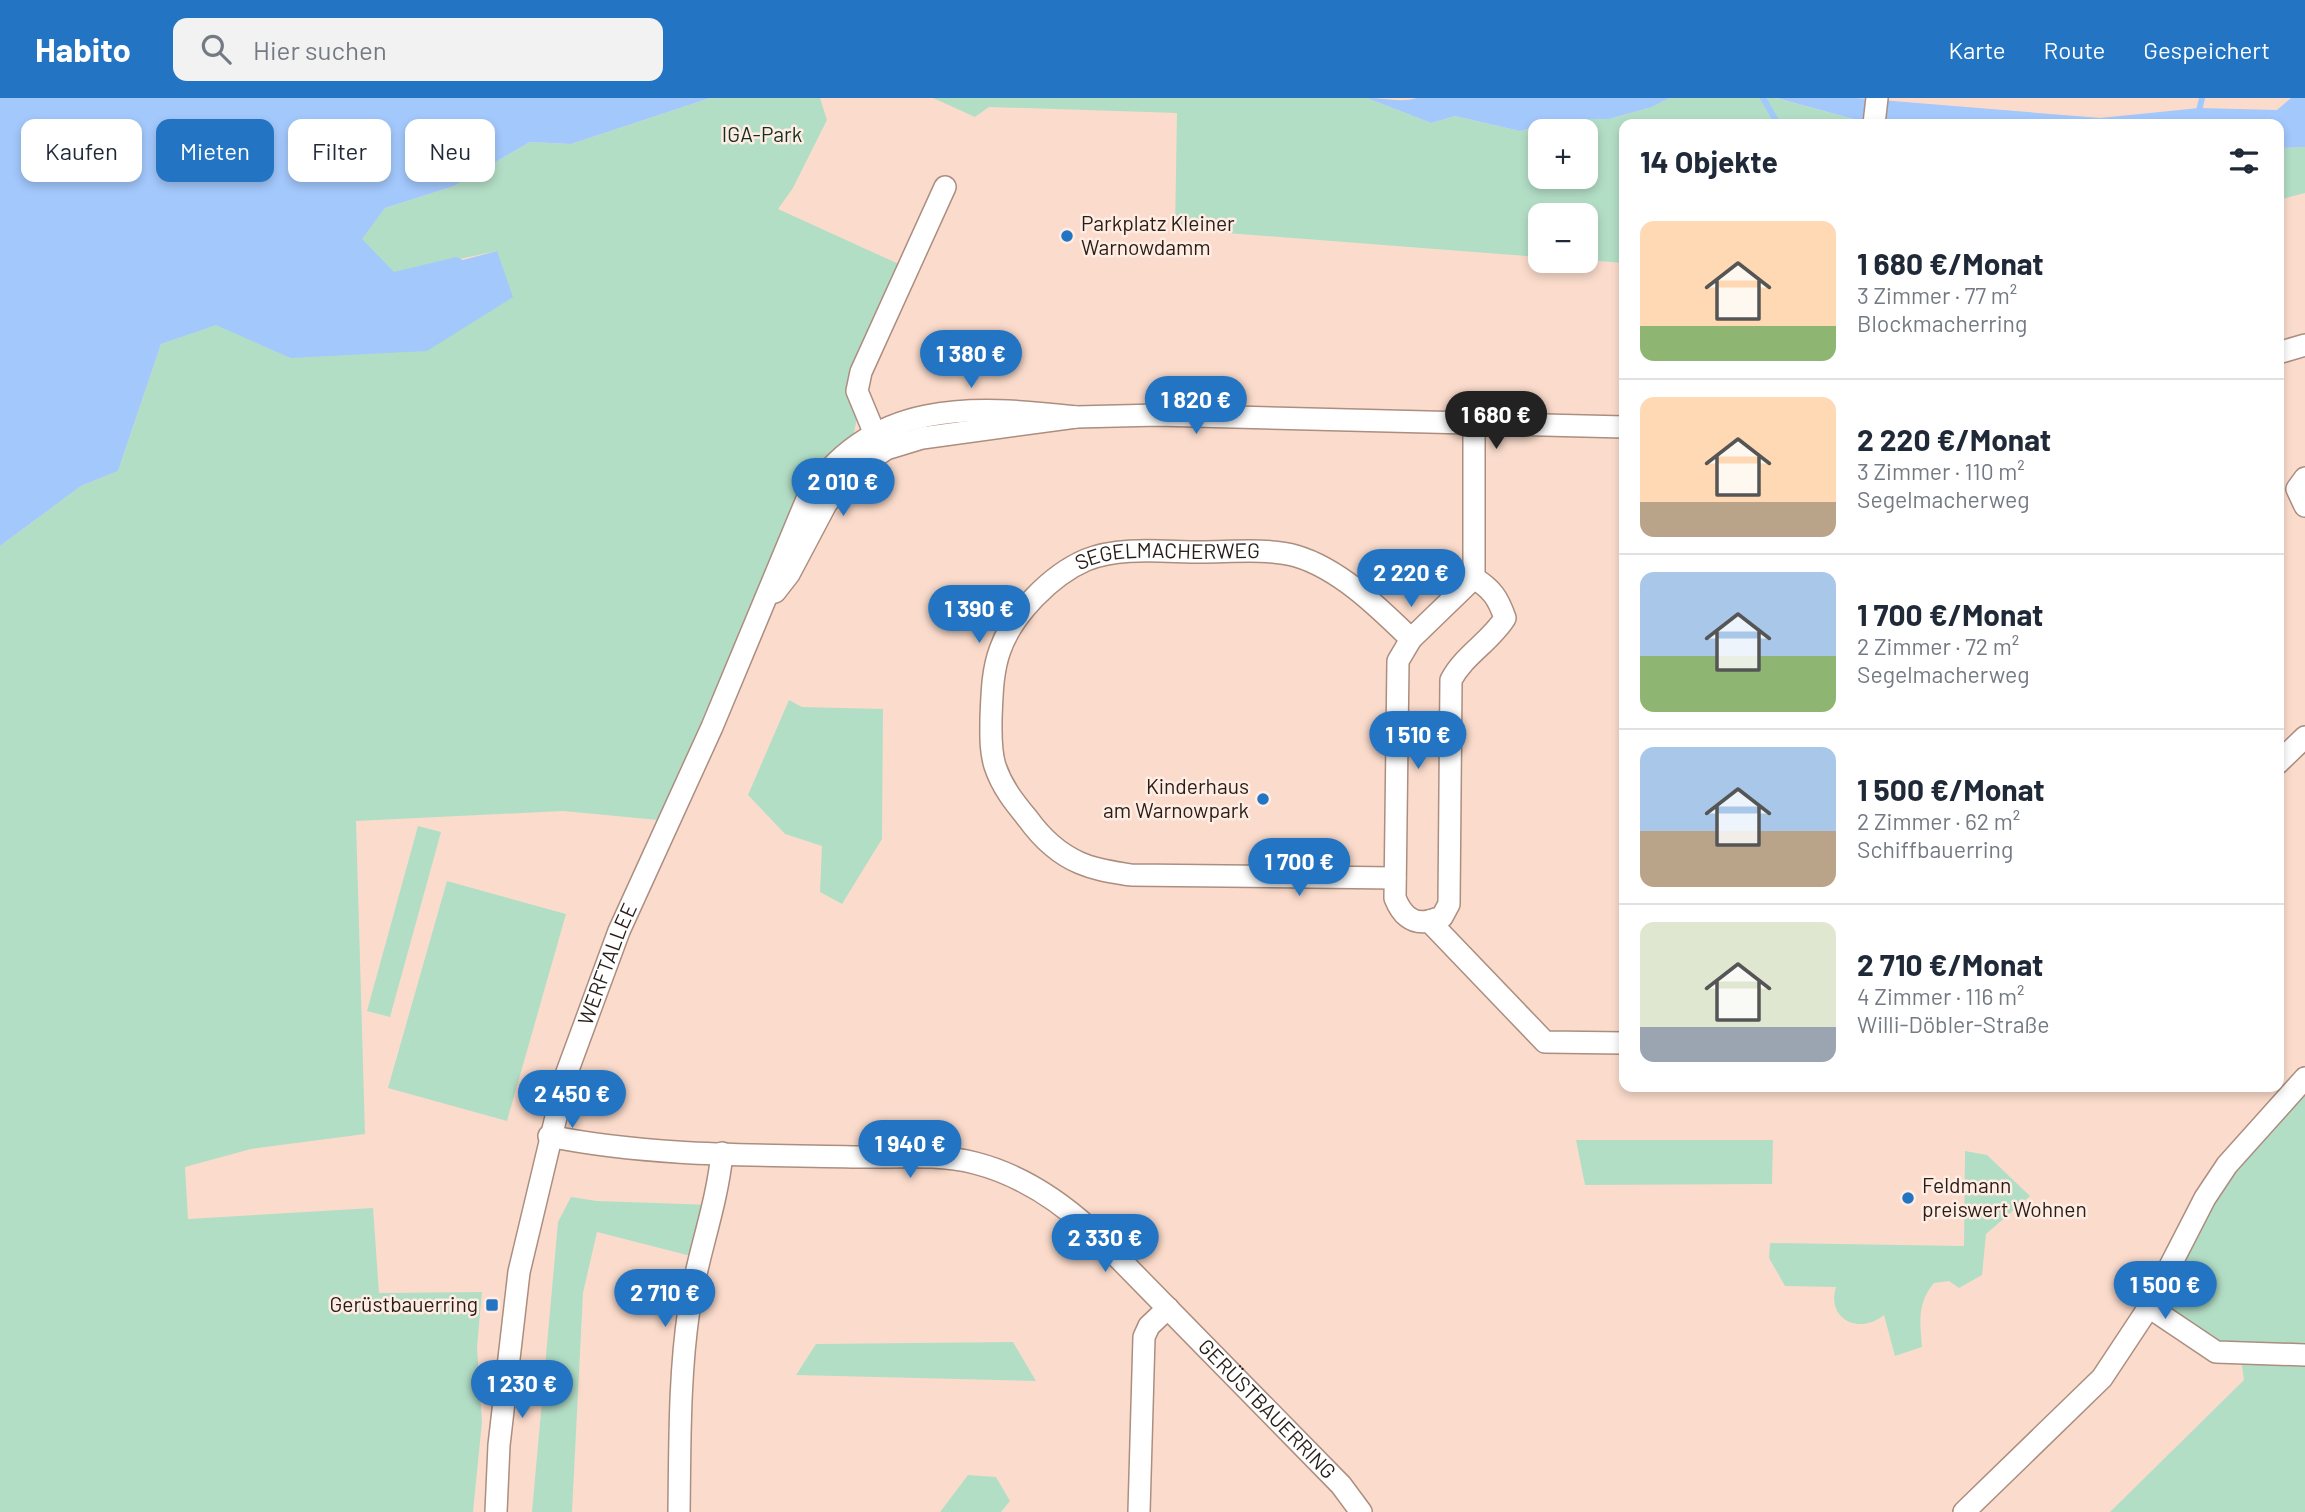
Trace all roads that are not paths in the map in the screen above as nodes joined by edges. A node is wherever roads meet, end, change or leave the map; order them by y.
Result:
1 (1877, 98) edge
2 (1875, 119) edge
3 (945, 187) dead end
4 (2305, 345) edge
5 (2284, 351) edge
6 (1475, 424) junction
7 (1619, 427) edge
8 (880, 441) junction
9 (2305, 478) edge
10 (2305, 506) edge
11 (1474, 578) junction
12 (1412, 639) junction
13 (2305, 737) edge
14 (2284, 757) edge
15 (1395, 878) junction
16 (1429, 921) junction
17 (1619, 1044) edge
18 (2305, 1078) edge
19 (549, 1136) junction
20 (722, 1153) junction
21 (2149, 1307) junction
22 (1168, 1308) junction
23 (2305, 1355) edge
24 (496, 1512) edge
25 (679, 1512) edge
26 (1139, 1512) edge
27 (1361, 1512) edge
28 (1964, 1512) edge

1 - 2 street
3 - 8 street
4 - 5 street
6 - 7 street, WERFTALLEE
6 - 8 street, WERFTALLEE
6 - 11 street
8 - 19 street, WERFTALLEE
9 - 10 street
11 - 12 street
11 - 16 street
12 - 15 street
12 - 15 street, SEGELMACHERWEG
13 - 14 street
15 - 16 street
16 - 17 street
18 - 21 street
19 - 20 street, GERÜSTBAUERRING
19 - 24 street, WERFTALLEE
20 - 22 street, GERÜSTBAUERRING
20 - 25 street
21 - 23 street
21 - 28 street
22 - 26 street
22 - 27 street, GERÜSTBAUERRING

